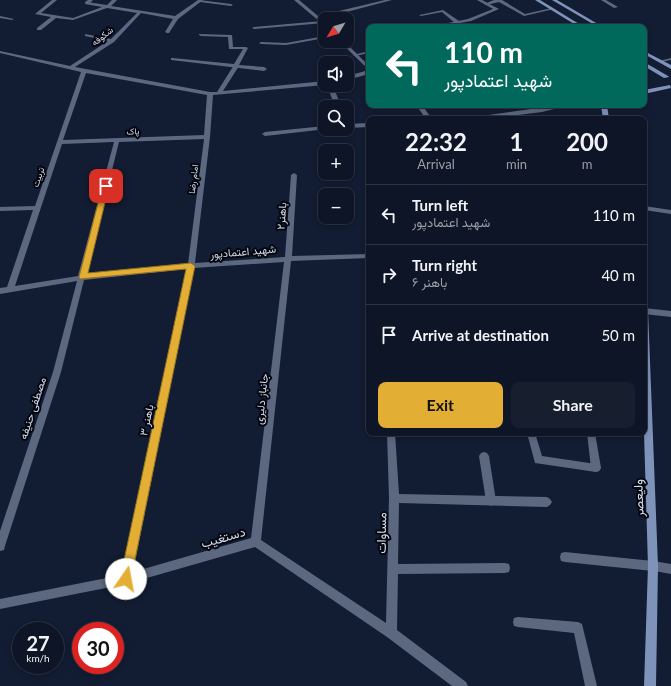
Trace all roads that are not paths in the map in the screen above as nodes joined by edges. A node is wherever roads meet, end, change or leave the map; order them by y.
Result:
1 (55, 0) edge
2 (115, 0) edge
3 (296, 0) edge
4 (390, 0) edge
5 (479, 0) edge
6 (537, 0) edge
7 (554, 0) edge
8 (604, 0) edge
9 (89, 1) edge
10 (200, 1) edge
11 (486, 4) junction
12 (231, 5) dead end
13 (108, 6) junction
14 (616, 6) dead end
15 (552, 9) junction
16 (140, 12) junction
17 (421, 15) dead end
18 (56, 16) junction
19 (0, 17) edge
20 (176, 18) junction
21 (317, 18) joint
22 (12, 19) dead end
23 (457, 22) junction
24 (318, 24) edge
25 (449, 24) edge
26 (577, 24) edge
27 (596, 24) edge
28 (254, 28) dead end
29 (39, 29) dead end
30 (167, 32) dead end
31 (87, 35) dead end
32 (201, 35) dead end
33 (318, 38) edge
34 (112, 41) junction
35 (261, 43) dead end
36 (348, 48) edge
37 (0, 52) edge
38 (366, 53) edge
39 (647, 54) edge
40 (355, 55) junction
41 (173, 59) dead end
42 (671, 59) edge
43 (661, 61) junction
44 (236, 66) junction
45 (647, 66) edge
46 (366, 67) edge
47 (671, 67) edge
48 (71, 68) junction
49 (264, 69) dead end
50 (84, 71) junction
51 (366, 71) edge
52 (354, 75) edge
53 (668, 76) edge
54 (318, 84) edge
55 (670, 87) edge
56 (647, 91) edge
57 (219, 93) junction
58 (210, 94) junction
59 (552, 108) edge
60 (498, 116) edge
61 (366, 125) edge
62 (354, 126) edge
63 (318, 129) edge
64 (265, 134) dead end
65 (207, 138) junction
66 (117, 140) junction
67 (60, 142) junction
68 (294, 175) dead end
69 (37, 208) junction
70 (647, 208) edge
71 (0, 209) edge
72 (671, 212) edge
73 (366, 256) edge
74 (288, 258) junction
75 (191, 266) junction
76 (83, 277) junction
77 (10, 289) junction
78 (0, 291) edge
79 (647, 311) edge
80 (671, 314) edge
81 (647, 396) edge
82 (391, 436) edge
83 (532, 436) edge
84 (591, 436) edge
85 (484, 456) dead end
86 (394, 498) junction
87 (491, 501) junction
88 (546, 502) dead end
89 (256, 542) junction
90 (0, 546) edge
91 (565, 557) dead end
92 (653, 566) junction
93 (506, 568) dead end
94 (393, 569) junction
95 (671, 569) edge
96 (126, 579) junction
97 (0, 604) edge
98 (518, 622) dead end
99 (391, 633) junction
100 (462, 686) edge
101 (592, 686) edge
102 (650, 686) edge

1 - 18 street
2 - 13 street
3 - 21 street
4 - 21 street
5 - 11 street
6 - 15 street
7 - 27 street
8 - 14 street
9 - 13 street
10 - 12 street
10 - 20 street
11 - 15 street
11 - 23 street
13 - 16 street
13 - 18 street
15 - 26 street
16 - 20 street
16 - 34 street, شکوفه
17 - 23 street
18 - 29 street
19 - 22 street
20 - 30 street
23 - 25 street
24 - 28 street
31 - 34 street
32 - 44 street
33 - 35 street
34 - 48 street, شکوفه
36 - 40 street
37 - 48 street
38 - 40 street
39 - 43 street
40 - 46 street
41 - 44 street
42 - 43 street
43 - 47 street
44 - 49 street
44 - 57 street
45 - 53 street
48 - 50 street
50 - 58 street
50 - 67 street, تربیت
51 - 52 street
53 - 55 street
54 - 57 street
55 - 56 street
57 - 58 street
58 - 65 street, امام رضا
59 - 60 street
61 - 62 street
63 - 64 street
65 - 66 street, پاک
65 - 75 street, امام رضا
66 - 67 street, پاک
66 - 76 street, مصطفی حنیفه
67 - 69 street, تربیت
68 - 74 street, باهنر۲
69 - 71 street
69 - 77 street, تربیت
70 - 72 street
73 - 74 street, شهید اعتمادپور
74 - 75 street, شهید اعتمادپور
74 - 89 street, جانباز دلیری
75 - 76 street, شهید اعتمادپور
75 - 96 street, باهنر ۳
76 - 77 street, شهید اعتمادپور
76 - 90 street, مصطفی حنیفه
77 - 78 street, شهید اعتمادپور
79 - 80 street
81 - 92 street, ولیعصر
82 - 86 street, مساوات
83 - 84 street
85 - 87 street
86 - 87 street
86 - 94 street, مساوات
87 - 88 street
89 - 96 street, دستغیب
89 - 99 street, دستغیب
91 - 92 street
92 - 95 street
92 - 102 street, ولیعصر
93 - 94 street
94 - 99 street, مساوات
96 - 97 street, دستغیب
98 - 101 street
99 - 100 street, دستغیب

